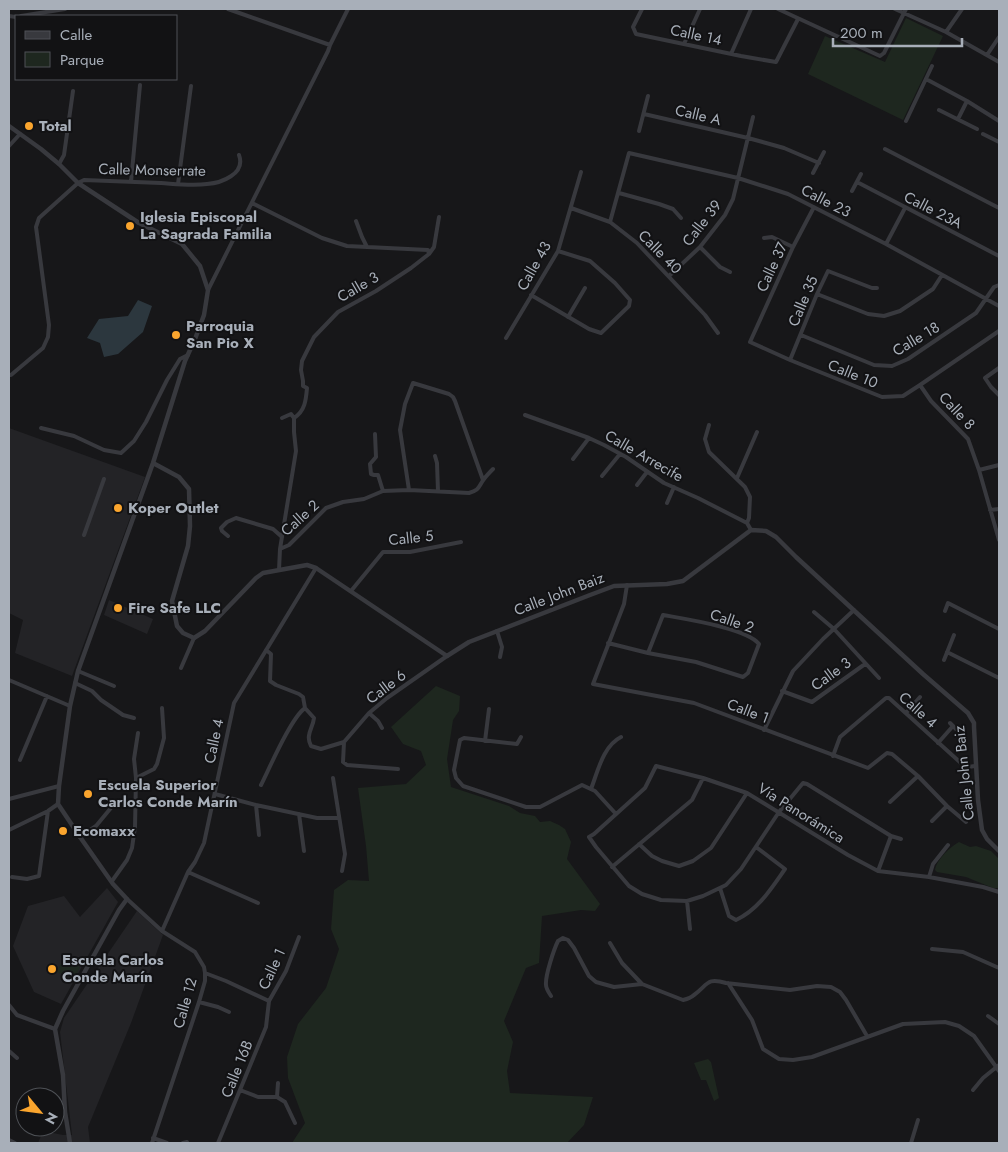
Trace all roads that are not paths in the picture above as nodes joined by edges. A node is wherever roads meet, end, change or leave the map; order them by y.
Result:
1 (58, 9) edge
2 (65, 9) edge
3 (228, 9) edge
4 (348, 9) edge
5 (642, 9) edge
6 (700, 9) edge
7 (751, 9) edge
8 (778, 9) edge
9 (895, 9) edge
10 (962, 9) edge
11 (905, 11) edge
12 (26, 15) edge
13 (798, 19) junction
14 (946, 32) junction
15 (999, 37) edge
16 (684, 44) junction
17 (330, 46) junction
18 (731, 54) junction
19 (987, 55) junction
20 (999, 62) edge
21 (932, 66) dead end
22 (926, 79) junction
23 (140, 85) dead end
24 (191, 86) dead end
25 (73, 91) dead end
26 (648, 96) dead end
27 (967, 101) junction
28 (939, 110) dead end
29 (644, 114) junction
30 (753, 116) dead end
31 (958, 119) junction
32 (999, 120) edge
33 (906, 121) dead end
34 (9, 126) edge
35 (977, 129) dead end
36 (639, 131) dead end
37 (20, 134) junction
38 (983, 134) dead end
39 (748, 138) junction
40 (999, 140) edge
41 (9, 146) edge
42 (885, 149) dead end
43 (824, 152) dead end
44 (239, 155) dead end
45 (818, 163) junction
46 (59, 164) junction
47 (581, 172) dead end
48 (813, 173) dead end
49 (861, 174) dead end
50 (738, 178) junction
51 (78, 182) junction
52 (131, 182) junction
53 (857, 182) junction
54 (178, 184) junction
55 (852, 191) dead end
56 (619, 194) junction
57 (999, 202) edge
58 (252, 203) junction
59 (814, 207) junction
60 (998, 207) edge
61 (571, 208) junction
62 (905, 208) junction
63 (439, 216) dead end
64 (681, 218) dead end
65 (356, 221) dead end
66 (610, 222) junction
67 (764, 238) dead end
68 (886, 244) junction
69 (367, 247) junction
70 (700, 247) junction
71 (793, 248) junction
72 (558, 251) junction
73 (429, 254) junction
74 (999, 256) edge
75 (730, 272) dead end
76 (942, 275) junction
77 (669, 276) junction
78 (999, 285) edge
79 (585, 288) dead end
80 (877, 288) dead end
81 (208, 290) junction
82 (817, 294) junction
83 (531, 296) junction
84 (987, 298) junction
85 (999, 306) edge
86 (568, 317) junction
87 (999, 331) edge
88 (718, 333) dead end
89 (801, 335) junction
90 (752, 337) joint
91 (506, 338) dead end
92 (188, 355) junction
93 (790, 360) junction
94 (999, 368) edge
95 (9, 375) edge
96 (920, 385) junction
97 (999, 395) edge
98 (526, 415) dead end
99 (282, 418) dead end
100 (294, 418) junction
101 (708, 425) dead end
102 (41, 428) dead end
103 (757, 432) dead end
104 (375, 434) dead end
105 (589, 438) junction
106 (620, 454) junction
107 (435, 456) dead end
108 (573, 459) dead end
109 (153, 463) junction
110 (999, 465) edge
111 (493, 469) dead end
112 (979, 470) junction
113 (647, 472) junction
114 (602, 476) dead end
115 (738, 478) junction
116 (104, 479) dead end
117 (483, 480) junction
118 (637, 485) dead end
119 (674, 487) junction
120 (383, 490) junction
121 (409, 490) junction
122 (438, 491) junction
123 (667, 502) dead end
124 (999, 509) edge
125 (990, 510) junction
126 (747, 523) junction
127 (751, 530) junction
128 (84, 536) dead end
129 (228, 536) dead end
130 (282, 537) junction
131 (999, 540) edge
132 (461, 542) dead end
133 (280, 549) junction
134 (316, 568) junction
135 (279, 570) junction
136 (626, 585) junction
137 (351, 591) junction
138 (854, 610) junction
139 (945, 611) dead end
140 (814, 612) dead end
141 (834, 629) junction
142 (999, 629) edge
143 (497, 631) junction
144 (954, 635) dead end
145 (194, 638) junction
146 (608, 643) junction
147 (266, 650) junction
148 (947, 652) junction
149 (648, 653) junction
150 (447, 656) junction
151 (500, 657) dead end
152 (944, 660) dead end
153 (865, 664) junction
154 (181, 668) dead end
155 (78, 671) junction
156 (879, 678) dead end
157 (999, 678) edge
158 (9, 680) edge
159 (75, 683) junction
160 (114, 686) dead end
161 (782, 691) junction
162 (47, 696) junction
163 (920, 697) dead end
164 (70, 706) junction
165 (162, 708) dead end
166 (305, 708) junction
167 (489, 709) dead end
168 (906, 713) junction
169 (369, 714) junction
170 (134, 718) dead end
171 (953, 726) dead end
172 (382, 728) dead end
173 (764, 730) junction
174 (138, 733) dead end
175 (521, 737) dead end
176 (621, 737) dead end
177 (485, 741) junction
178 (344, 742) junction
179 (938, 742) junction
180 (833, 756) junction
181 (20, 760) dead end
182 (975, 766) junction
183 (398, 769) dead end
184 (918, 776) junction
185 (136, 778) junction
186 (333, 778) dead end
187 (704, 778) junction
188 (261, 784) dead end
189 (59, 786) junction
190 (591, 789) junction
191 (747, 793) junction
192 (215, 794) junction
193 (9, 799) edge
194 (890, 802) dead end
195 (115, 803) dead end
196 (58, 804) junction
197 (256, 805) junction
198 (947, 806) junction
199 (48, 811) junction
200 (779, 812) junction
201 (299, 814) junction
202 (616, 814) junction
203 (339, 818) junction
204 (932, 821) dead end
205 (966, 822) dead end
206 (9, 830) edge
207 (259, 835) dead end
208 (892, 836) junction
209 (80, 838) junction
210 (901, 839) dead end
211 (639, 844) junction
212 (948, 845) dead end
213 (756, 847) junction
214 (304, 851) dead end
215 (999, 851) edge
216 (612, 867) junction
217 (342, 871) dead end
218 (878, 871) junction
219 (188, 872) junction
220 (12, 877) dead end
221 (929, 878) junction
222 (112, 882) junction
223 (720, 888) junction
224 (998, 891) edge
225 (127, 899) junction
226 (687, 901) junction
227 (258, 903) dead end
228 (690, 929) dead end
229 (162, 931) junction
230 (299, 937) dead end
231 (610, 943) dead end
232 (932, 949) dead end
233 (999, 968) edge
234 (206, 973) junction
235 (728, 983) junction
236 (642, 984) junction
237 (551, 996) dead end
238 (269, 1001) junction
239 (199, 1002) junction
240 (9, 1005) edge
241 (229, 1012) dead end
242 (988, 1016) dead end
243 (999, 1024) edge
244 (55, 1029) junction
245 (867, 1036) junction
246 (9, 1051) edge
247 (17, 1058) dead end
248 (998, 1068) edge
249 (278, 1083) dead end
250 (240, 1090) junction
251 (973, 1090) dead end
252 (277, 1097) junction
253 (918, 1120) dead end
254 (295, 1123) dead end
255 (153, 1138) junction
256 (9, 1140) edge
257 (15, 1143) edge
258 (70, 1143) edge
259 (152, 1143) edge
260 (167, 1143) edge
261 (219, 1143) edge
262 (911, 1143) edge

1 - 2 street
1 - 12 street
3 - 17 street
4 - 17 street
5 - 16 street, Calle 14
6 - 16 street
7 - 18 street
8 - 13 street
9 - 11 street
10 - 14 street
11 - 13 street
11 - 14 street
13 - 18 street, Calle 14
14 - 19 street
15 - 19 street
16 - 18 street, Calle 14
17 - 58 street
19 - 20 street
21 - 22 street
22 - 27 street
22 - 33 street
23 - 52 street
24 - 54 street
25 - 46 street
26 - 29 street
27 - 31 street
27 - 32 street
28 - 31 street
29 - 36 street
29 - 39 street, Calle A
30 - 39 street, Calle 39
31 - 35 street
34 - 37 street
37 - 41 street
37 - 46 street
38 - 40 street
39 - 45 street, Calle A
39 - 50 street, Calle 39
42 - 60 street
43 - 45 street
44 - 54 street, Calle Monserrate
45 - 48 street
46 - 51 street
47 - 61 street, Calle 43
49 - 53 street
50 - 56 street, Calle 23
50 - 59 street, Calle 23
50 - 70 street, Calle 39
51 - 52 street, Calle Monserrate
51 - 81 street
51 - 95 street
52 - 54 street, Calle Monserrate
53 - 55 street
53 - 62 street, Calle 23A
56 - 64 street
56 - 66 street
57 - 60 street
58 - 69 street
58 - 81 street
59 - 68 street, Calle 23
59 - 71 street, Calle 37
61 - 66 street, Calle 40
61 - 72 street, Calle 43
62 - 68 street
62 - 74 street, Calle 23A
63 - 73 street
65 - 69 street, Calle 3
66 - 77 street, Calle 40
67 - 71 street
68 - 76 street, Calle 23
69 - 73 street
70 - 75 street
70 - 77 street, Calle 39
71 - 90 street, Calle 37
72 - 83 street, Calle 43
72 - 86 street
73 - 100 street, Calle 3
76 - 82 street
76 - 84 street, Calle 23
77 - 88 street, Calle 40
78 - 84 street, Calle 18
79 - 86 street
80 - 82 street, Calle 35
81 - 92 street
82 - 89 street, Calle 35
83 - 86 street
83 - 91 street, Calle 43
84 - 85 street, Calle 23
84 - 89 street, Calle 18
87 - 96 street, Calle 10
89 - 93 street, Calle 35
90 - 93 street, Calle 10
92 - 102 street
92 - 109 street
93 - 96 street, Calle 10
94 - 97 street
96 - 112 street, Calle 8
98 - 105 street, Calle Arrecife
99 - 100 street
100 - 130 street
101 - 115 street
103 - 115 street
104 - 120 street
105 - 106 street, Calle Arrecife
105 - 108 street
106 - 113 street, Calle Arrecife
106 - 114 street
107 - 122 street
109 - 145 street
109 - 155 street
110 - 112 street
111 - 117 street, Calle 2
112 - 125 street, Calle 8
113 - 118 street
113 - 119 street, Calle Arrecife
115 - 126 street
116 - 128 street
117 - 121 street
117 - 122 street, Calle 2
119 - 123 street
119 - 126 street, Calle Arrecife
120 - 121 street, Calle 2
120 - 133 street, Calle 2
121 - 122 street, Calle 2
124 - 125 street
125 - 131 street, Calle 8
126 - 127 street
127 - 136 street, Calle John Baiz
127 - 138 street, Calle John Baiz
129 - 130 street
130 - 133 street
132 - 137 street, Calle 5
133 - 135 street, Calle 2
134 - 135 street
134 - 137 street
134 - 147 street, Calle 4
135 - 145 street
136 - 143 street, Calle John Baiz
136 - 146 street, Calle 1
137 - 150 street
138 - 141 street
138 - 182 street, Calle John Baiz
139 - 142 street
140 - 141 street
141 - 153 street
141 - 161 street
143 - 150 street, Calle John Baiz
143 - 151 street
144 - 148 street
145 - 154 street
146 - 149 street, Calle 2
146 - 173 street, Calle 1
147 - 166 street
147 - 192 street, Calle 4
148 - 152 street
148 - 157 street
149 - 149 street, Calle 2
150 - 169 street, Calle 6
153 - 156 street
153 - 161 street, Calle 3
155 - 159 street
155 - 160 street
158 - 162 street
159 - 164 street
159 - 170 street
161 - 173 street
162 - 164 street
162 - 181 street
163 - 168 street
164 - 189 street
165 - 185 street
166 - 178 street
166 - 188 street
167 - 177 street
168 - 179 street, Calle 4
168 - 180 street, Calle 4
169 - 172 street
169 - 178 street, Calle 6
171 - 179 street
173 - 180 street, Calle 1
174 - 185 street
175 - 177 street
176 - 190 street
177 - 190 street
178 - 183 street
179 - 182 street, Calle 4
180 - 184 street, Calle 1
182 - 215 street, Calle John Baiz
184 - 194 street
184 - 198 street, Calle 1
185 - 222 street
186 - 203 street
187 - 191 street, Vía Panorámica
187 - 202 street, Vía Panorámica
187 - 211 street
189 - 193 street
189 - 196 street
190 - 202 street
191 - 200 street, Vía Panorámica
191 - 211 street
192 - 197 street
192 - 219 street, Calle 4
195 - 209 street
196 - 199 street
196 - 209 street
197 - 201 street
197 - 207 street
198 - 204 street
198 - 205 street, Calle 1
199 - 206 street
199 - 220 street
200 - 208 street
200 - 213 street
200 - 218 street, Vía Panorámica
201 - 203 street
201 - 214 street
202 - 216 street
203 - 217 street
208 - 210 street
208 - 218 street
209 - 222 street
211 - 216 street
212 - 221 street
213 - 223 street
213 - 223 street
216 - 226 street
218 - 221 street, Vía Panorámica
219 - 227 street
219 - 229 street, Calle 4
221 - 224 street, Vía Panorámica
222 - 225 street
223 - 226 street
225 - 229 street, Calle 12
225 - 244 street
226 - 228 street
229 - 234 street, Calle 12
230 - 238 street, Calle 1
231 - 236 street
232 - 233 street
234 - 238 street, Calle 1
234 - 239 street, Calle 12
235 - 236 street
235 - 245 street
235 - 245 street
236 - 237 street
238 - 250 street, Calle 16B
239 - 241 street
239 - 255 street, Calle 12
240 - 244 street
242 - 243 street
244 - 258 street
245 - 248 street
246 - 247 street
248 - 251 street
249 - 252 street
250 - 252 street
250 - 261 street, Calle 16B
252 - 254 street
253 - 262 street
255 - 259 street, Calle 12
255 - 260 street
256 - 257 street

